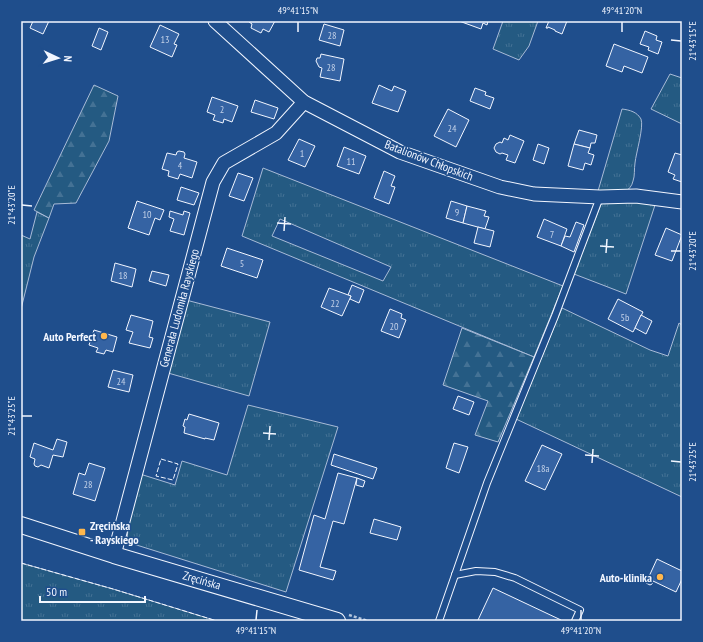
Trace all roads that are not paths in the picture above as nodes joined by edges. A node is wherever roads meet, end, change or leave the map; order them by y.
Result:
1 (215, 21) edge
2 (304, 102) junction
3 (600, 197) junction
4 (682, 202) edge
5 (21, 525) edge
6 (114, 555) junction
7 (455, 574) junction
8 (337, 621) edge
9 (439, 621) edge
10 (575, 621) edge

1 - 2 street, Batalionów Chłopskich
2 - 3 street, Batalionów Chłopskich
2 - 6 street, Generała Ludomiła Rayskiego
3 - 4 street, Batalionów Chłopskich
3 - 7 lane
5 - 6 street, Zręcińska
6 - 8 street, Zręcińska
7 - 9 lane
7 - 10 lane

